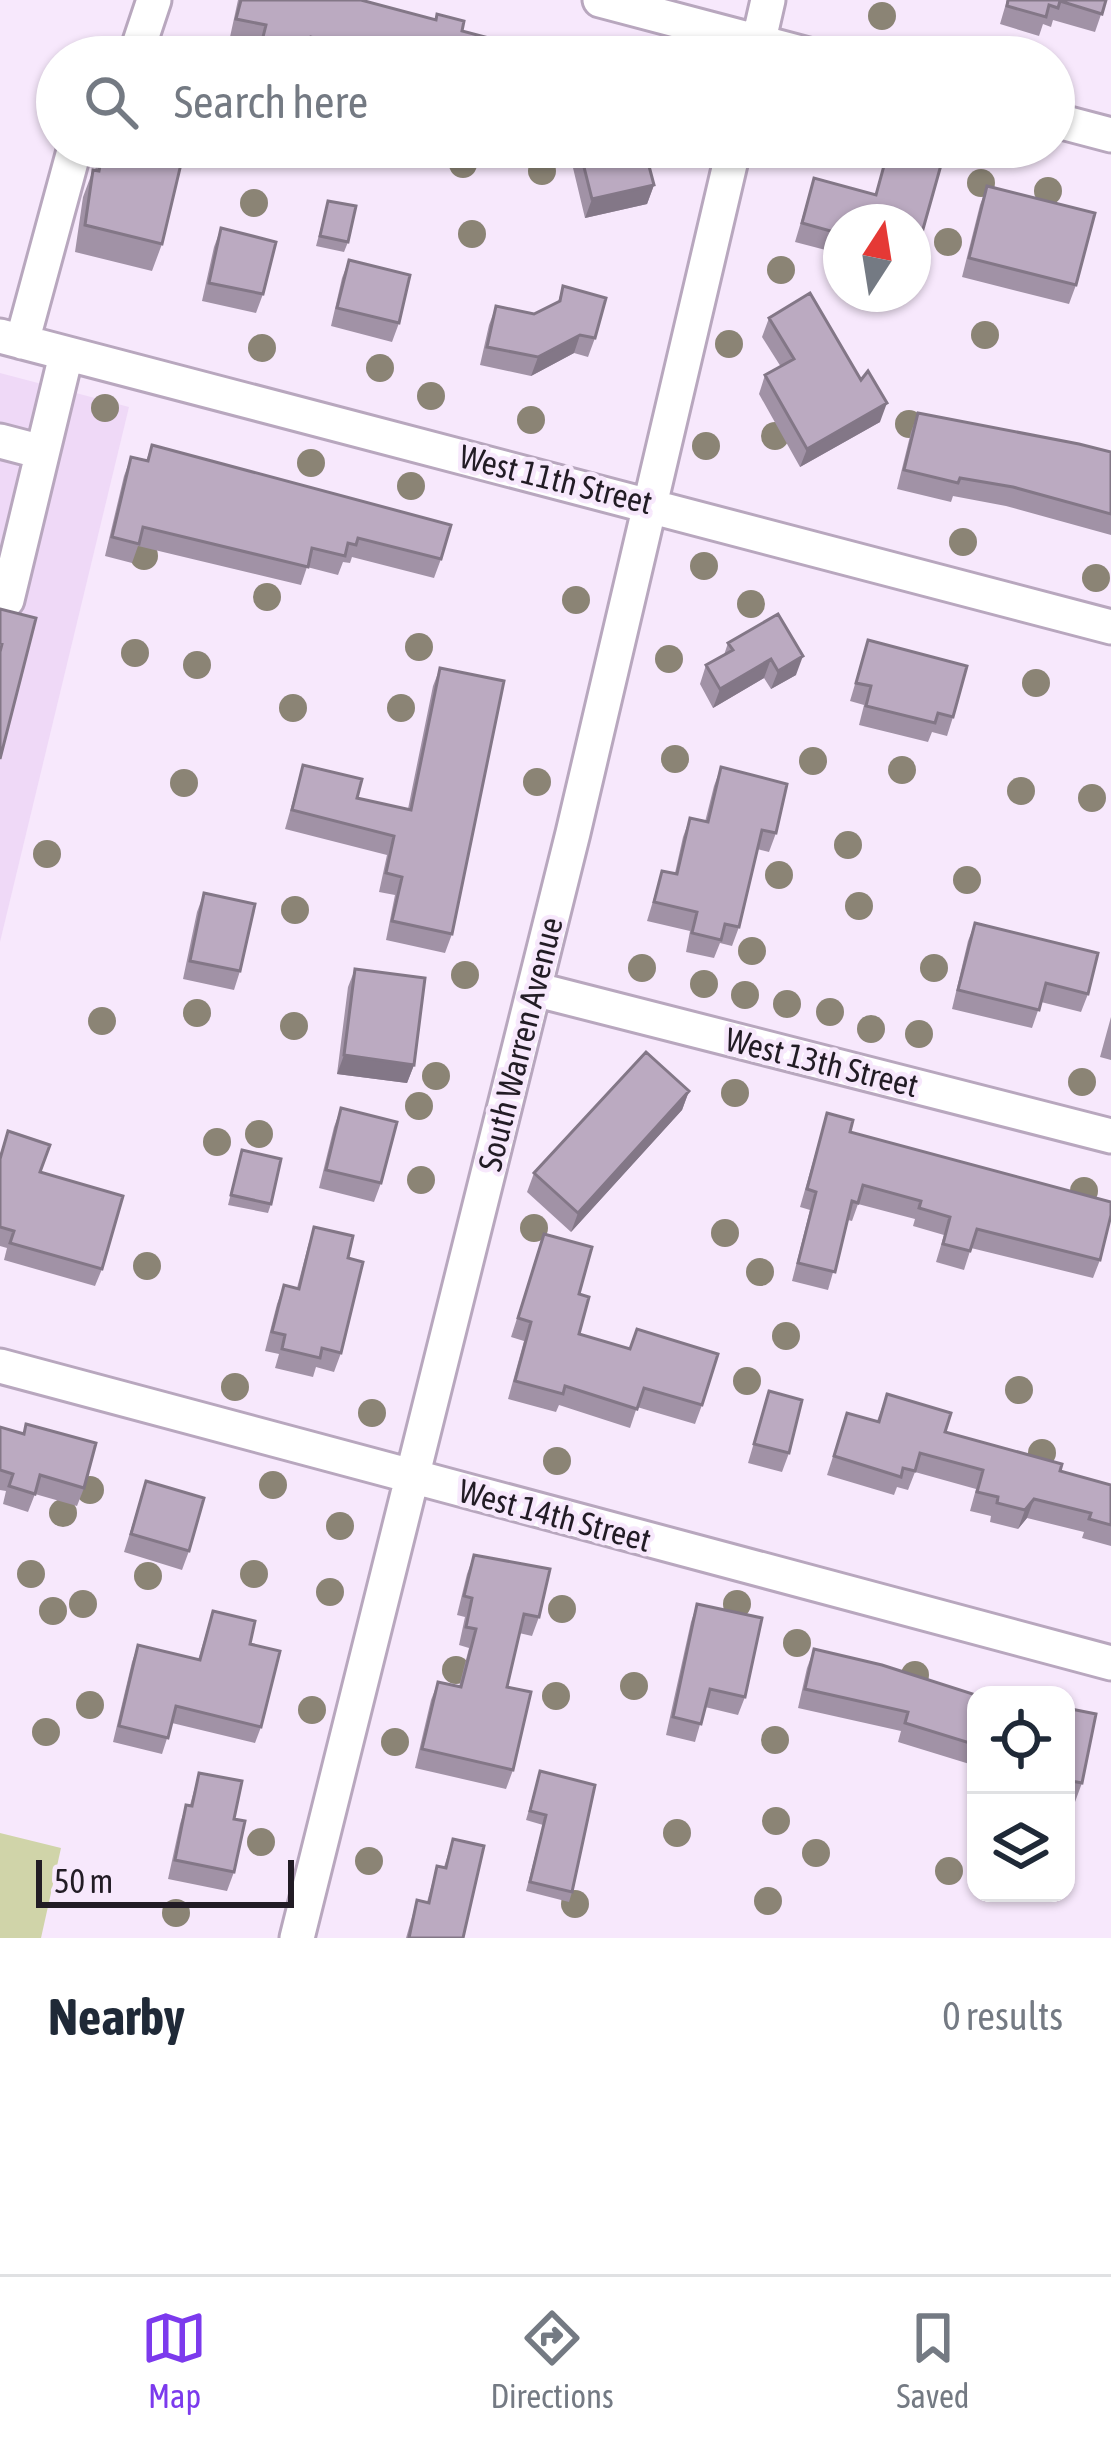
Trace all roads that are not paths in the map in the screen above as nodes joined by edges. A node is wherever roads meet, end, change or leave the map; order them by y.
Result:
1 (154, 0) edge
2 (600, 0) edge
3 (768, 0) edge
4 (142, 36) edge
5 (715, 36) edge
6 (759, 36) edge
7 (1075, 126) edge
8 (1111, 135) edge
9 (68, 168) edge
10 (729, 168) edge
11 (11, 339) edge
12 (66, 355) junction
13 (0, 441) edge
14 (42, 452) junction
15 (653, 504) junction
16 (0, 598) edge
17 (1111, 627) edge
18 (534, 989) junction
19 (1111, 1136) edge
20 (0, 1366) edge
21 (411, 1476) junction
22 (1111, 1664) edge
23 (297, 1938) edge

1 - 4 street
2 - 5 street
3 - 6 street
7 - 8 street
9 - 11 street
10 - 15 street, South Warren Avenue
11 - 12 street, West 11th Street
12 - 14 street
12 - 15 street, West 11th Street
13 - 14 street
14 - 16 street
15 - 17 street, West 11th Street
15 - 18 street, South Warren Avenue
18 - 19 street, West 13th Street
18 - 21 street, South Warren Avenue
20 - 21 street, West 14th Street
21 - 22 street, West 14th Street
21 - 23 street, South Warren Avenue

